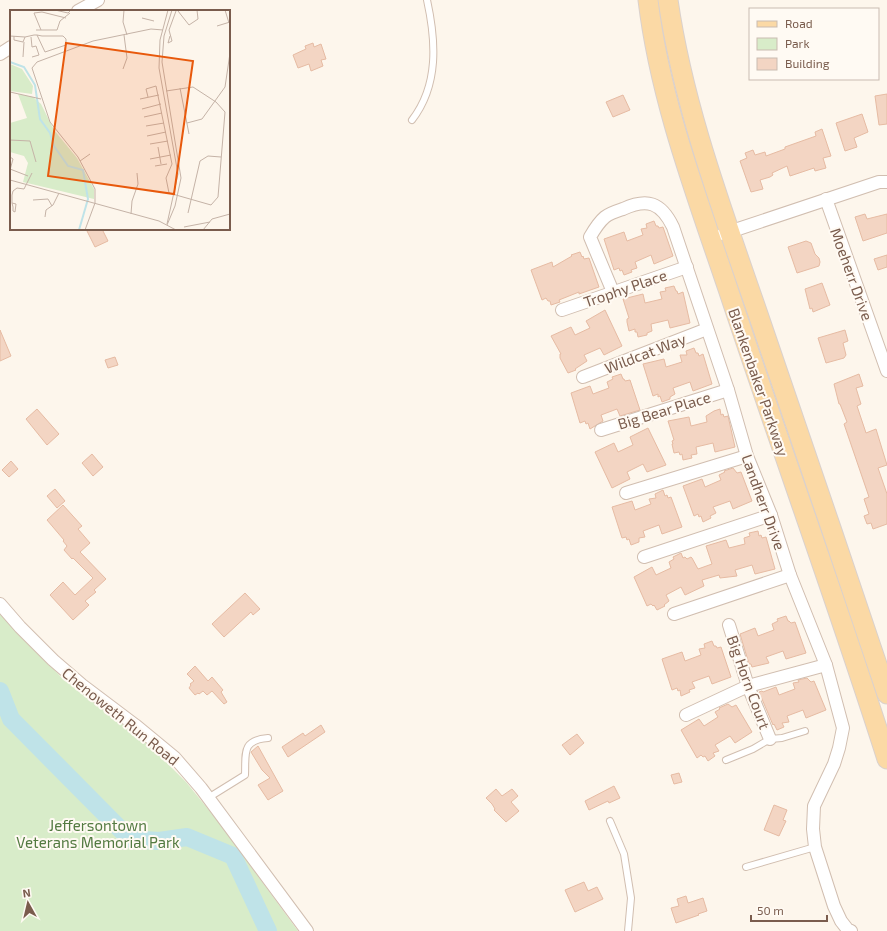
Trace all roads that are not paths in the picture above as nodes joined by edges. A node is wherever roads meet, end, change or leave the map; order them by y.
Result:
1 (98, 0) edge
2 (427, 0) edge
3 (648, 0) edge
4 (668, 0) edge
5 (80, 10) edge
6 (10, 48) edge
7 (0, 54) edge
8 (412, 120) dead end
9 (887, 182) edge
10 (826, 199) junction
11 (730, 231) junction
12 (710, 238) junction
13 (687, 267) junction
14 (613, 292) junction
15 (562, 310) dead end
16 (707, 329) junction
17 (887, 371) edge
18 (583, 377) dead end
19 (728, 390) junction
20 (601, 430) dead end
21 (747, 456) junction
22 (626, 494) dead end
23 (771, 515) junction
24 (644, 556) dead end
25 (790, 575) junction
26 (0, 604) edge
27 (674, 614) dead end
28 (729, 625) dead end
29 (826, 665) junction
30 (748, 686) junction
31 (887, 694) edge
32 (686, 715) dead end
33 (805, 731) dead end
34 (268, 738) dead end
35 (770, 739) junction
36 (887, 759) edge
37 (726, 760) dead end
38 (208, 798) junction
39 (610, 821) dead end
40 (815, 847) junction
41 (746, 867) dead end
42 (306, 931) edge
43 (628, 931) edge
44 (851, 931) edge

1 - 5 street
2 - 8 lane
3 - 12 main road, Blankenbaker Parkway
4 - 11 main road, Blankenbaker Parkway
6 - 7 street
9 - 10 street
10 - 11 street
10 - 17 street, Moeherr Drive
11 - 12 street
11 - 31 main road, Blankenbaker Parkway
12 - 36 main road, Blankenbaker Parkway
13 - 14 street, Trophy Place
13 - 14 street, Landherr Drive
13 - 16 street, Landherr Drive
14 - 15 street, Trophy Place
16 - 18 street, Wildcat Way
16 - 19 street, Landherr Drive
19 - 20 street, Big Bear Place
19 - 21 street, Landherr Drive
21 - 22 street
21 - 23 street, Landherr Drive
23 - 24 street
23 - 25 street, Landherr Drive
25 - 27 street
25 - 29 street, Landherr Drive
26 - 38 street, Chenoweth Run Road
28 - 30 street, Big Horn Court
29 - 30 street
29 - 40 street, Landherr Drive
30 - 32 street
30 - 35 street, Big Horn Court
33 - 35 lane
34 - 38 lane
35 - 37 lane
38 - 42 street, Chenoweth Run Road
39 - 43 lane
40 - 41 lane
40 - 44 street, Landherr Drive

